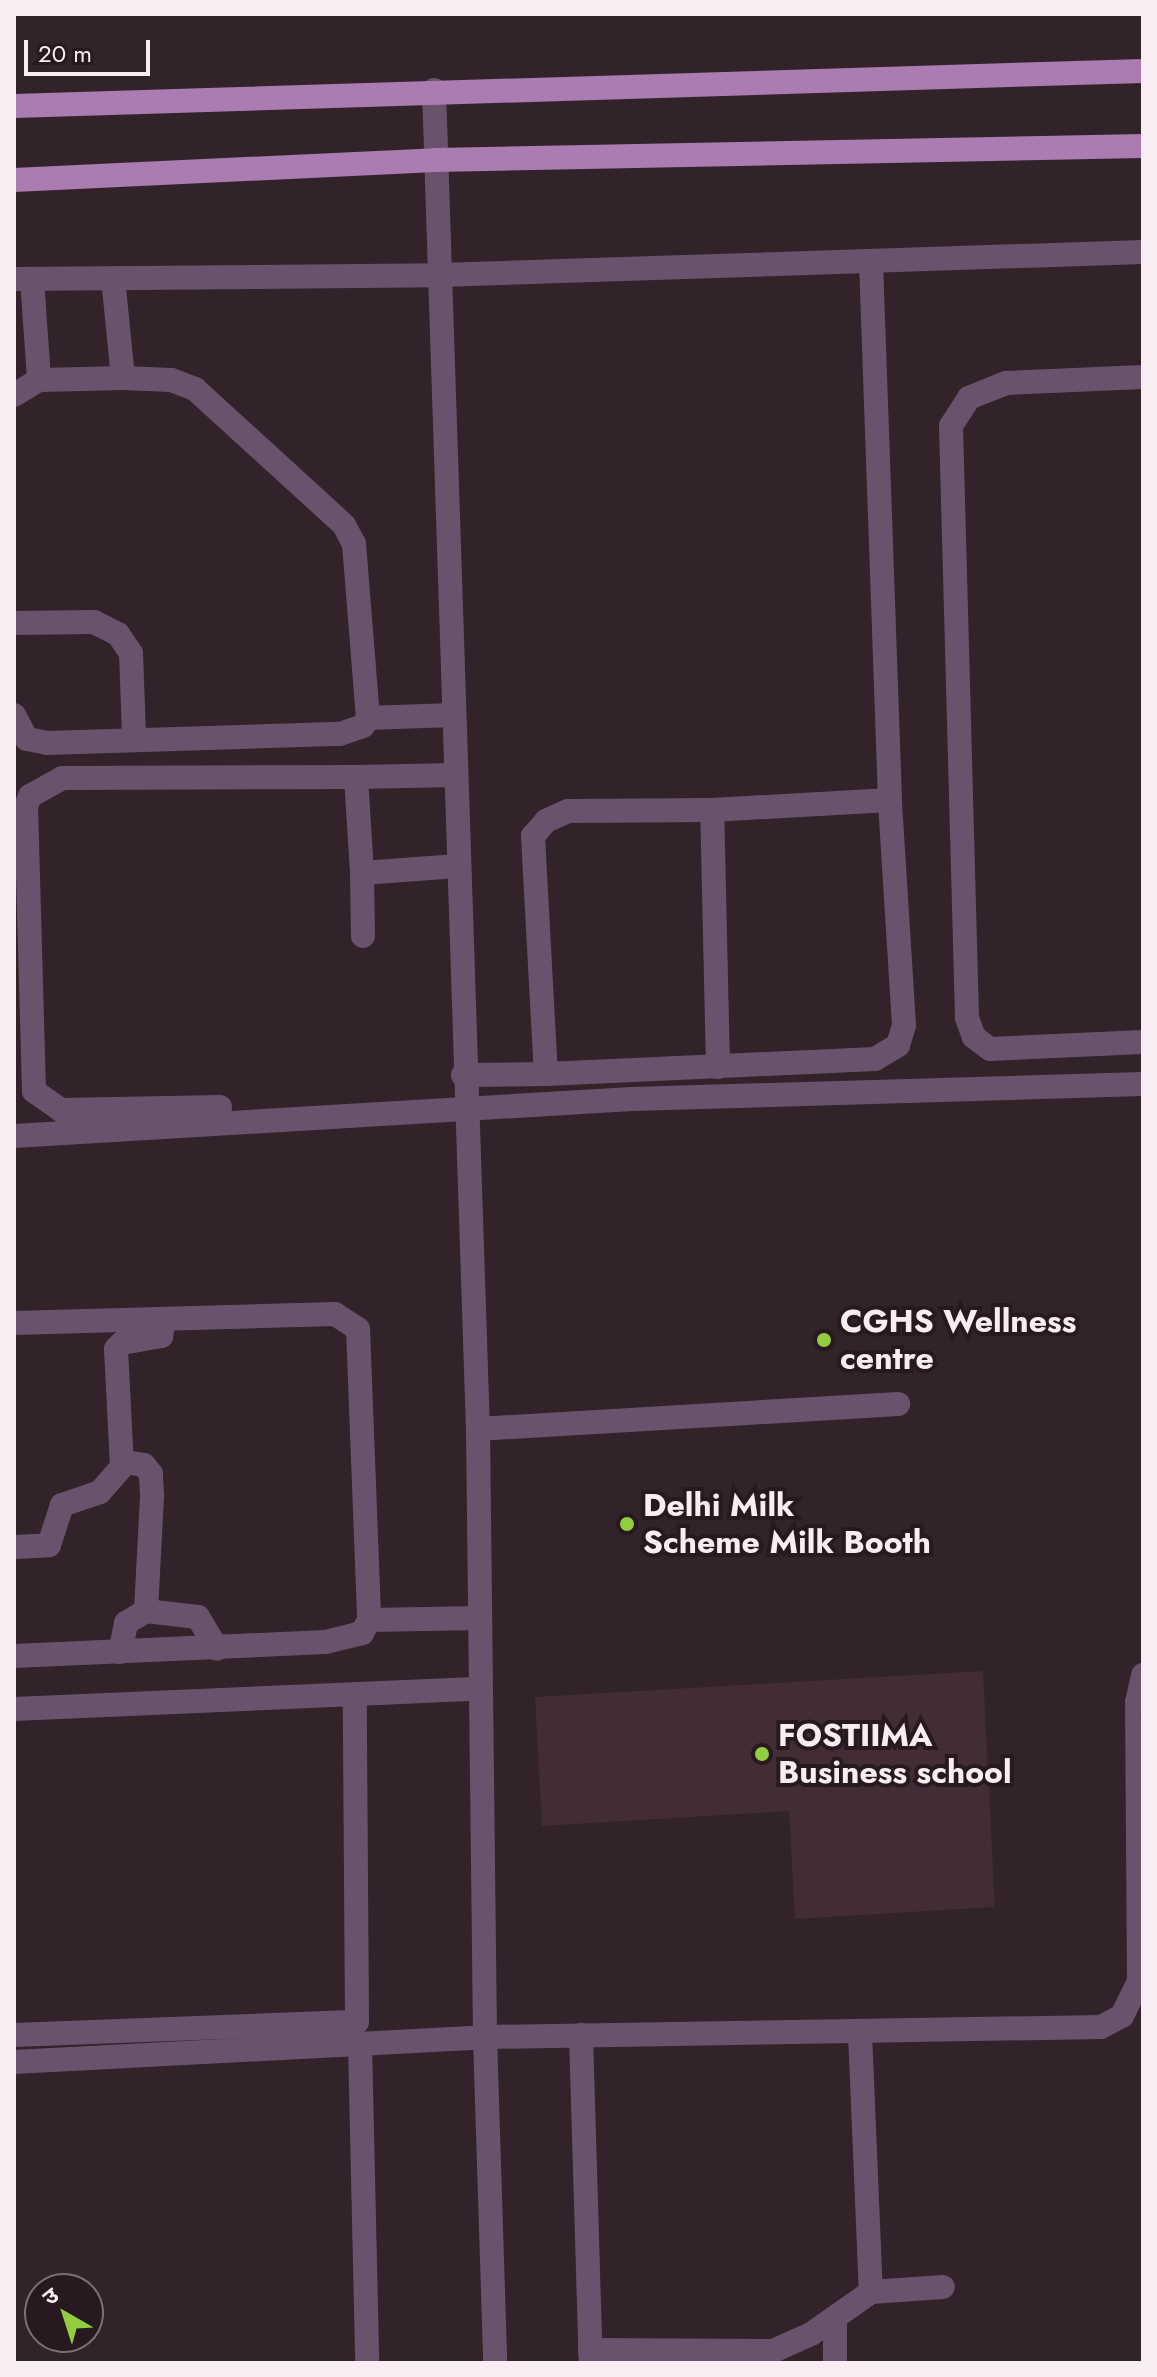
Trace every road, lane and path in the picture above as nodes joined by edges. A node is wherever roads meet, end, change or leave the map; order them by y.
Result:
1 (1143, 71) edge
2 (434, 90) junction
3 (14, 106) edge
4 (1143, 146) edge
5 (436, 160) junction
6 (14, 180) edge
7 (1143, 252) edge
8 (871, 262) junction
9 (439, 275) junction
10 (113, 278) junction
11 (23, 279) edge
12 (1143, 377) edge
13 (123, 378) junction
14 (39, 380) junction
15 (14, 395) edge
16 (14, 623) edge
17 (14, 715) edge
18 (453, 715) junction
19 (368, 718) junction
20 (134, 736) junction
21 (455, 775) junction
22 (356, 777) junction
23 (890, 800) junction
24 (712, 810) junction
25 (458, 866) junction
26 (362, 873) junction
27 (363, 936) dead end
28 (1143, 1042) edge
29 (718, 1067) junction
30 (546, 1074) junction
31 (463, 1075) junction
32 (1143, 1084) edge
33 (41, 1101) junction
34 (220, 1107) dead end
35 (467, 1110) junction
36 (41, 1135) junction
37 (14, 1136) edge
38 (164, 1319) junction
39 (14, 1323) edge
40 (898, 1404) dead end
41 (478, 1429) junction
42 (124, 1462) junction
43 (14, 1547) edge
44 (146, 1611) junction
45 (480, 1618) junction
46 (369, 1620) junction
47 (217, 1649) junction
48 (120, 1652) junction
49 (14, 1656) edge
50 (1143, 1675) edge
51 (481, 1689) junction
52 (355, 1697) junction
53 (14, 1709) edge
54 (860, 2033) junction
55 (14, 2035) edge
56 (581, 2035) junction
57 (485, 2037) junction
58 (360, 2044) junction
59 (14, 2062) edge
60 (943, 2287) dead end
61 (871, 2292) junction
62 (835, 2318) junction
63 (590, 2357) edge
64 (367, 2363) edge
65 (495, 2363) edge
66 (835, 2363) edge

1 - 2 main road
2 - 3 main road
2 - 5 street
4 - 5 main road
5 - 6 main road
5 - 9 street
7 - 8 street
8 - 9 street
8 - 23 street
9 - 10 street
9 - 18 street
10 - 11 street
10 - 13 street
11 - 14 street
12 - 28 street
13 - 14 street
13 - 19 street
14 - 15 street
16 - 20 street
17 - 20 street
18 - 19 street
18 - 21 street
19 - 20 street
21 - 22 street
21 - 25 street
22 - 26 street
22 - 33 street
23 - 24 street
23 - 29 street
24 - 29 street
24 - 30 street
25 - 26 street
25 - 31 street
26 - 27 street
29 - 30 street
30 - 31 street
31 - 35 street
32 - 35 street
33 - 34 street
33 - 36 street
35 - 36 street
35 - 41 street
36 - 37 street
38 - 39 street
38 - 42 street
38 - 46 street
40 - 41 street
41 - 45 street
42 - 43 street
42 - 44 street
44 - 47 street
44 - 48 street
45 - 46 street
45 - 51 street
46 - 47 street
47 - 48 street
48 - 49 street
50 - 54 street
51 - 52 street
51 - 57 street
52 - 53 street
52 - 55 street
54 - 56 street
54 - 61 street
56 - 57 street
56 - 63 street
57 - 58 street
57 - 65 street
58 - 59 street
58 - 64 street
60 - 61 street
61 - 62 street
62 - 63 street
62 - 66 street

